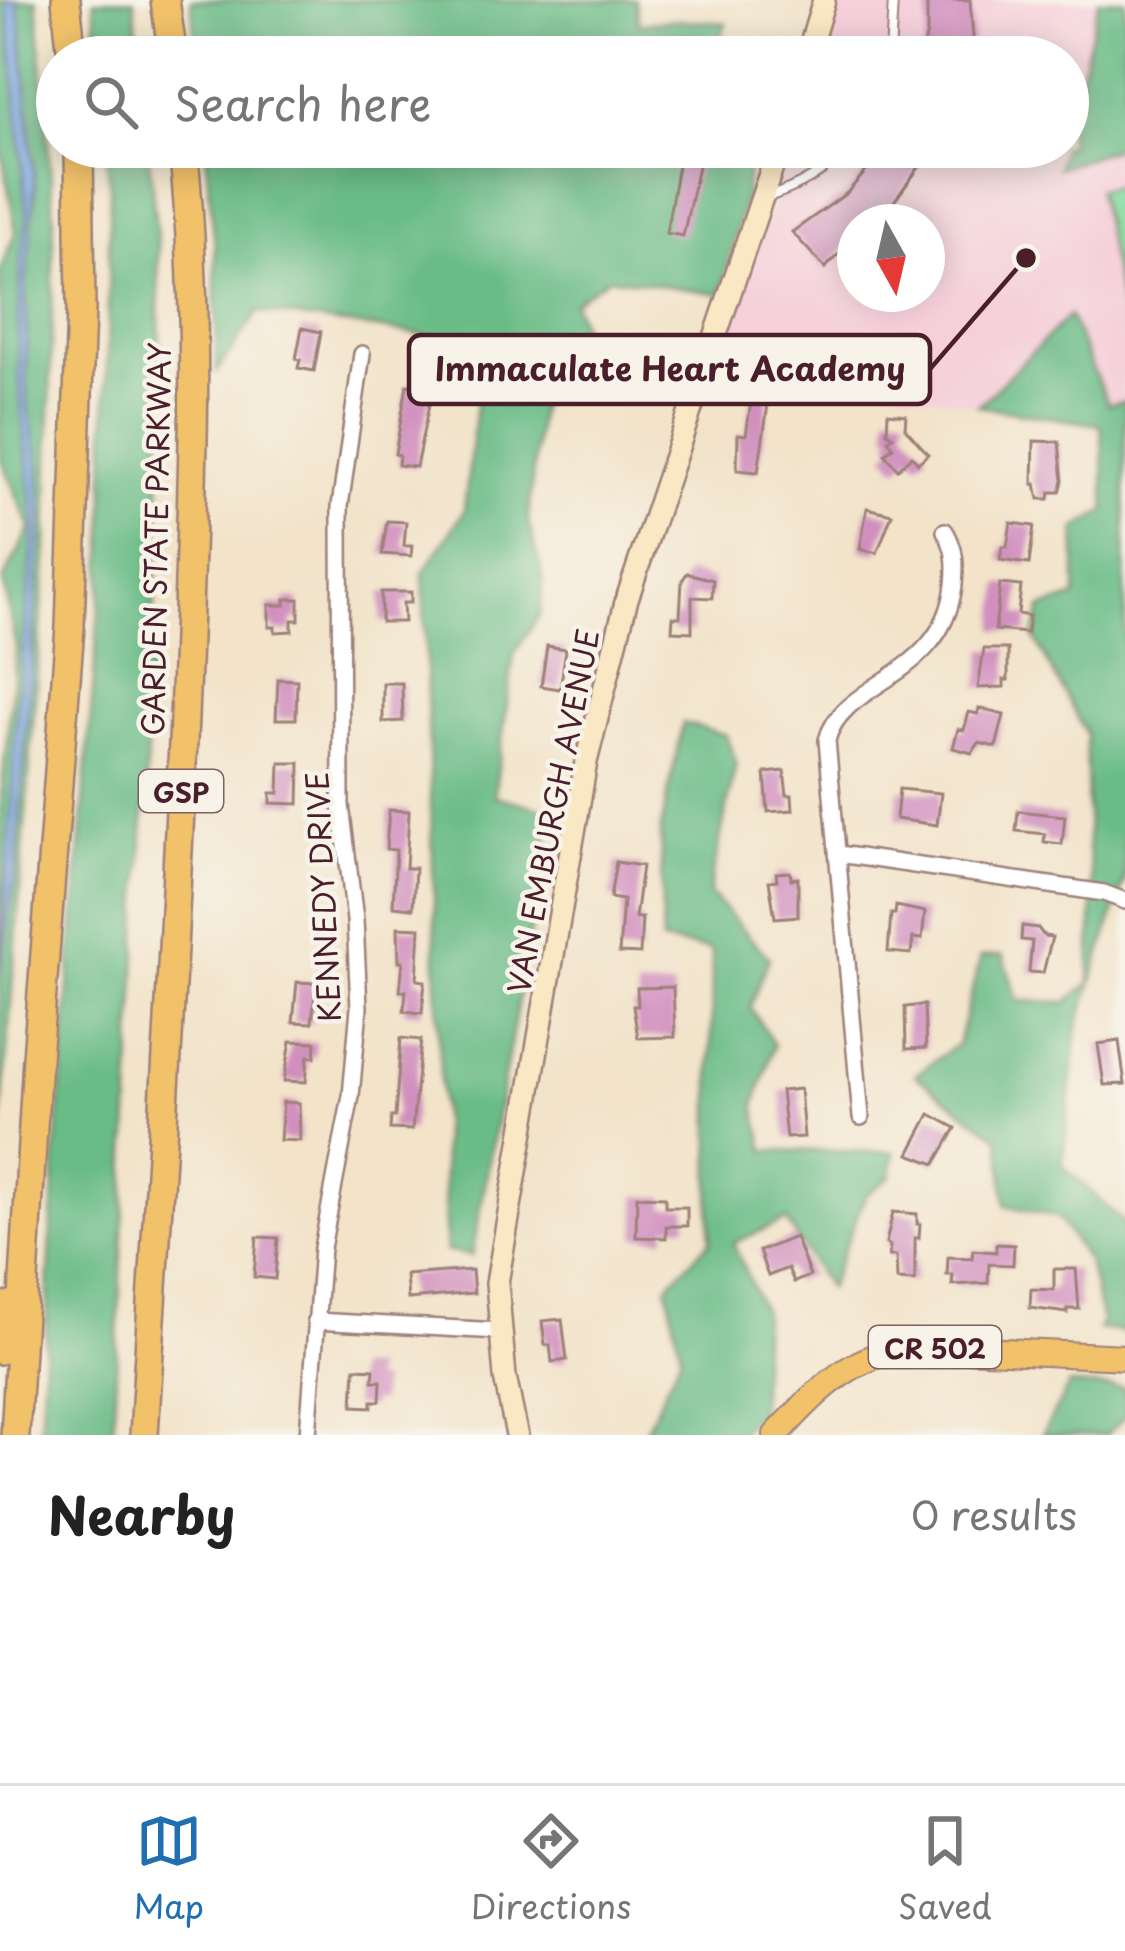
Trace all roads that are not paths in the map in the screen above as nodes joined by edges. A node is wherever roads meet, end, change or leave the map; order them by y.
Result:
1 (66, 0) edge
2 (164, 0) edge
3 (824, 0) edge
4 (893, 0) edge
5 (70, 36) edge
6 (170, 36) edge
7 (813, 36) edge
8 (891, 36) edge
9 (79, 168) edge
10 (184, 168) edge
11 (772, 168) edge
12 (825, 168) edge
13 (761, 200) junction
14 (362, 354) dead end
15 (945, 531) dead end
16 (839, 854) junction
17 (1125, 902) edge
18 (37, 1058) junction
19 (861, 1117) dead end
20 (315, 1321) junction
21 (500, 1331) junction
22 (0, 1350) edge
23 (1125, 1357) edge
24 (15, 1435) edge
25 (144, 1435) edge
26 (308, 1435) edge
27 (517, 1435) edge
28 (776, 1435) edge

1 - 5 highway
2 - 6 highway
3 - 7 main road
4 - 8 lane
9 - 18 highway
10 - 25 highway, GARDEN STATE PARKWAY / GSP
11 - 13 main road, VAN EMBURGH AVENUE
12 - 13 lane
13 - 21 main road, VAN EMBURGH AVENUE
14 - 20 street, KENNEDY DRIVE
15 - 16 street
16 - 17 street
16 - 19 street
18 - 22 highway
18 - 24 highway
20 - 21 street
20 - 26 street, KENNEDY DRIVE
21 - 27 main road, VAN EMBURGH AVENUE
23 - 28 main road, CR 502

